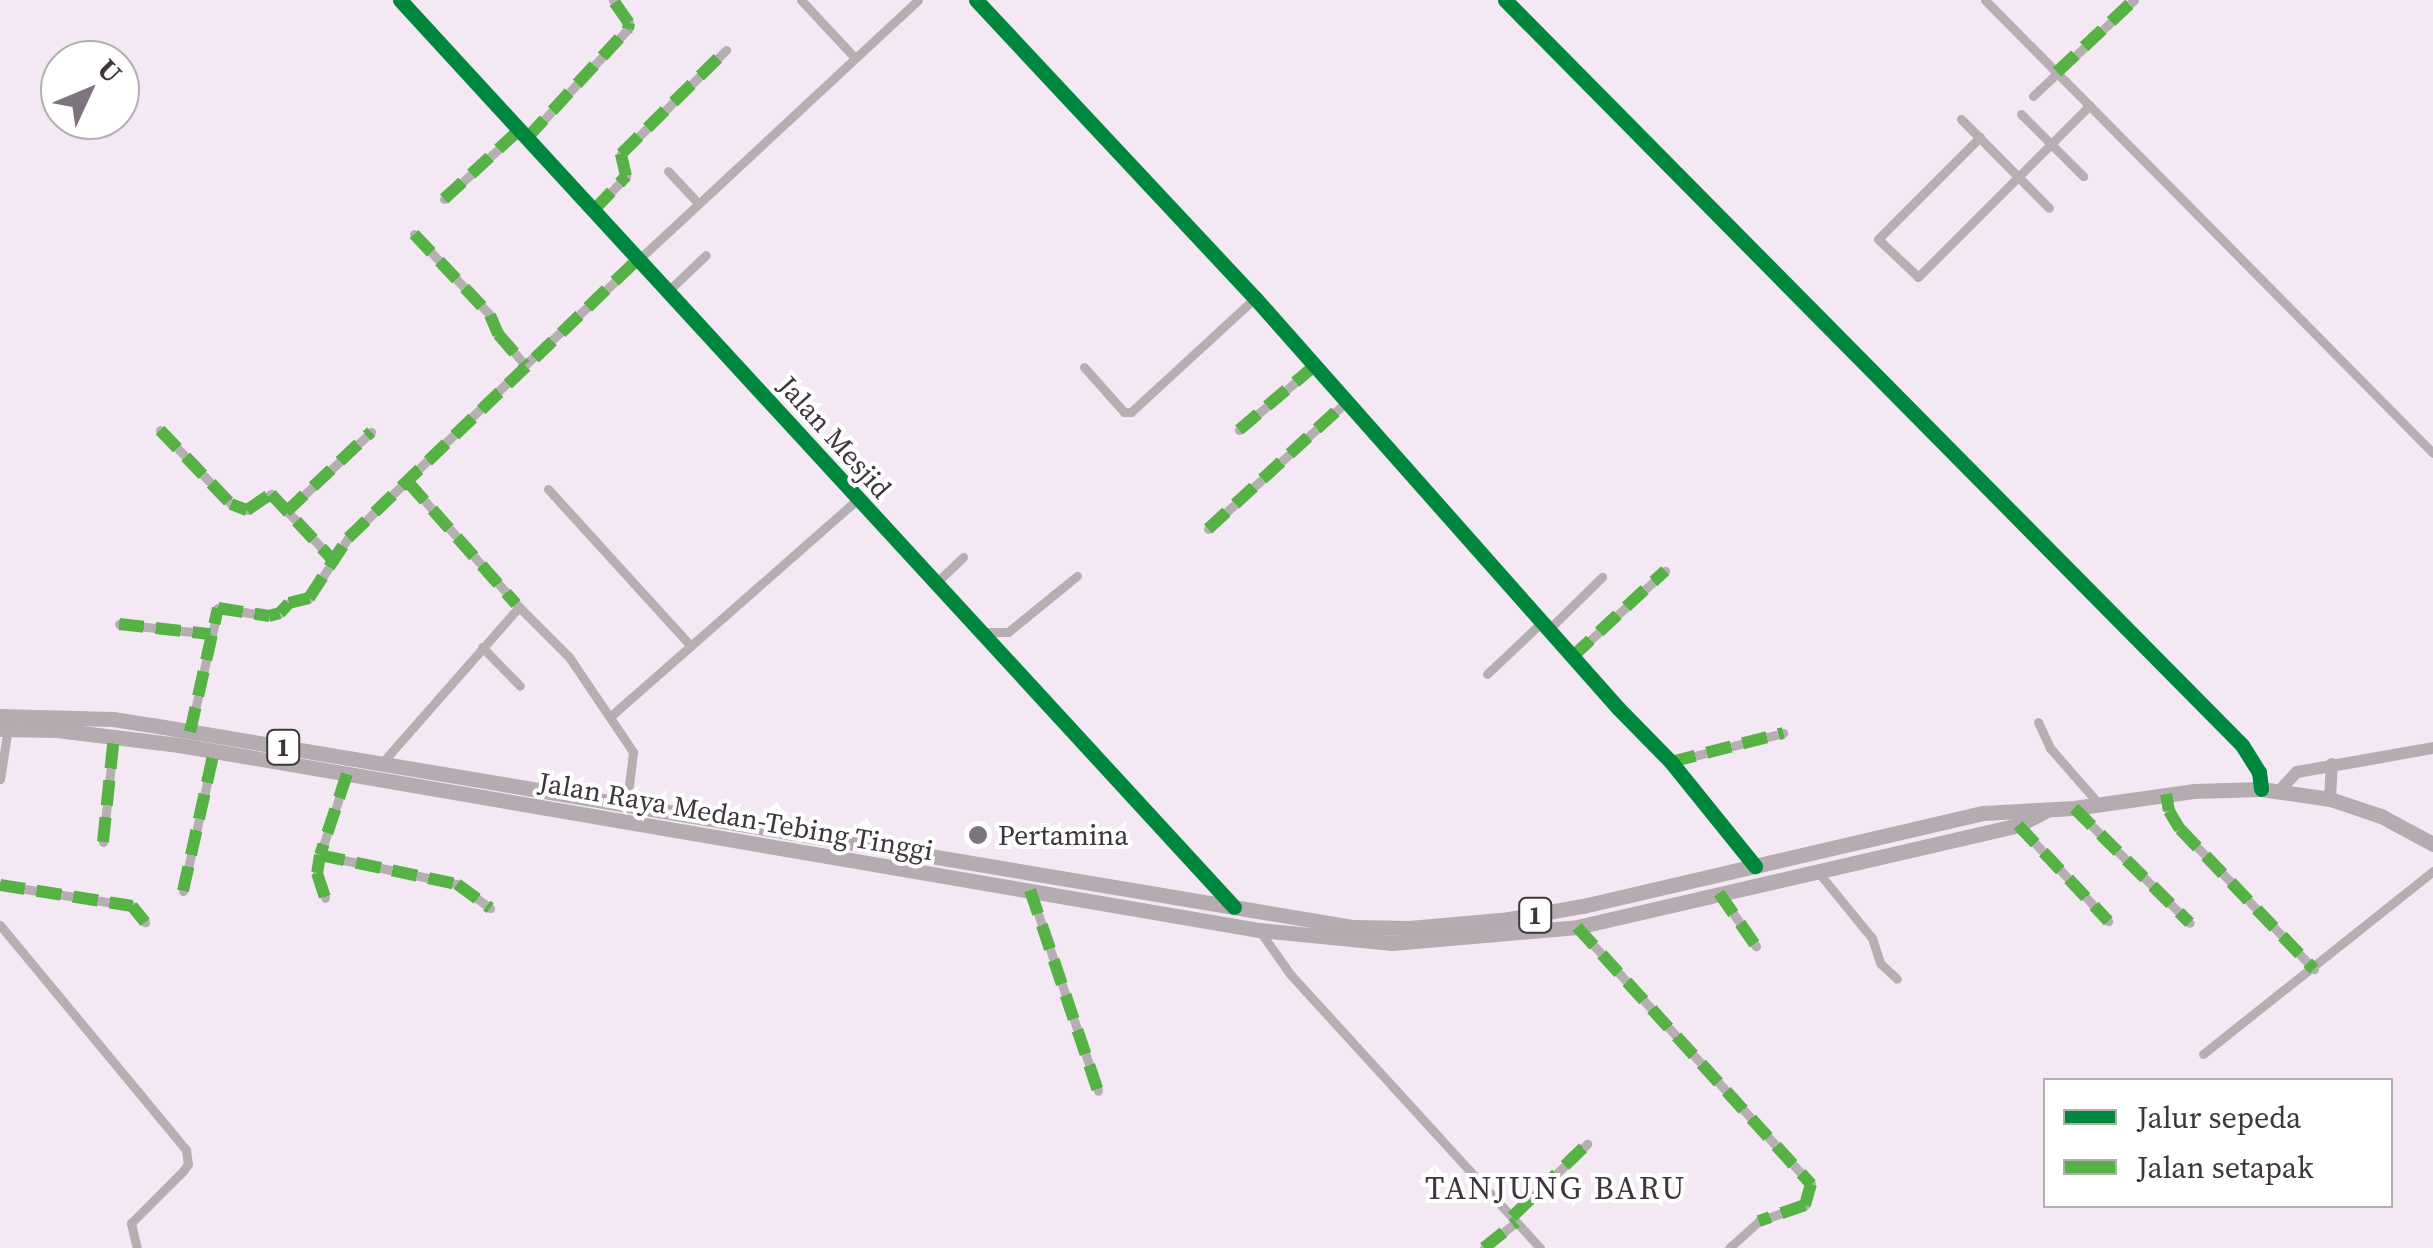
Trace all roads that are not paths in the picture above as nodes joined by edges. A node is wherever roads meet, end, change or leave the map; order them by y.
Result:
1 (400, 0) edge
2 (613, 0) edge
3 (801, 0) edge
4 (918, 0) edge
5 (976, 0) edge
6 (1505, 0) edge
7 (1985, 0) edge
8 (2134, 0) edge
9 (726, 50) dead end
10 (855, 58) junction
11 (2057, 72) junction
12 (2033, 96) dead end
13 (2090, 106) junction
14 (2021, 114) dead end
15 (1961, 119) dead end
16 (519, 130) junction
17 (1980, 137) junction
18 (528, 138) junction
19 (2051, 144) junction
20 (668, 171) dead end
21 (2083, 176) dead end
22 (2018, 177) junction
23 (444, 199) dead end
24 (698, 202) junction
25 (2048, 208) dead end
26 (594, 210) junction
27 (414, 234) dead end
28 (706, 255) dead end
29 (638, 258) junction
30 (668, 291) junction
31 (1254, 298) junction
32 (525, 365) junction
33 (1084, 367) dead end
34 (1313, 367) junction
35 (1345, 402) junction
36 (160, 430) dead end
37 (1239, 430) dead end
38 (371, 432) dead end
39 (2433, 452) edge
40 (408, 482) junction
41 (548, 489) dead end
42 (858, 499) junction
43 (286, 512) junction
44 (1208, 529) dead end
45 (963, 557) dead end
46 (334, 561) junction
47 (1665, 571) dead end
48 (1077, 576) dead end
49 (1602, 576) dead end
50 (935, 584) junction
51 (518, 606) junction
52 (119, 624) dead end
53 (1545, 626) junction
54 (985, 632) junction
55 (210, 634) junction
56 (482, 646) junction
57 (691, 646) junction
58 (1572, 657) junction
59 (1487, 674) dead end
60 (520, 686) dead end
61 (612, 715) junction
62 (4, 722) edge
63 (2038, 722) dead end
64 (190, 732) junction
65 (1783, 733) dead end
66 (114, 736) junction
67 (2433, 748) edge
68 (214, 751) junction
69 (1671, 762) junction
70 (381, 764) junction
71 (2332, 764) junction
72 (347, 774) junction
73 (0, 780) edge
74 (2261, 788) junction
75 (2280, 790) junction
76 (564, 793) junction
77 (2166, 794) junction
78 (2330, 799) junction
79 (626, 802) junction
80 (2099, 804) junction
81 (2074, 808) junction
82 (2048, 810) junction
83 (562, 811) junction
84 (2018, 825) junction
85 (103, 842) dead end
86 (2433, 844) edge
87 (320, 855) junction
88 (1755, 866) junction
89 (2433, 870) edge
90 (1818, 872) junction
91 (0, 884) edge
92 (1030, 890) junction
93 (183, 891) dead end
94 (1719, 893) junction
95 (325, 898) dead end
96 (1234, 907) junction
97 (490, 908) dead end
98 (2108, 921) dead end
99 (145, 922) dead end
100 (2190, 924) dead end
101 (0, 925) edge
102 (1577, 927) junction
103 (1260, 930) junction
104 (1756, 946) dead end
105 (2314, 969) junction
106 (1897, 980) dead end
107 (2203, 1054) dead end
108 (1098, 1090) dead end
109 (1587, 1144) dead end
110 (1514, 1219) junction
111 (136, 1248) edge
112 (1484, 1248) edge
113 (1540, 1248) edge
114 (1729, 1248) edge

1 - 16 street, Jalan Mesjid
2 - 18 street
3 - 10 street
4 - 10 street
5 - 31 street
6 - 74 street
7 - 11 street
8 - 11 street
9 - 26 street
10 - 24 street
11 - 12 street
11 - 13 street
13 - 19 street
13 - 39 street
14 - 19 street
15 - 17 street
16 - 18 street, Jalan Mesjid
16 - 23 street
17 - 22 street
17 - 22 street
18 - 26 street, Jalan Mesjid
19 - 21 street
19 - 22 street
20 - 24 street
22 - 25 street
24 - 29 street
26 - 29 street, Jalan Mesjid
27 - 32 street
28 - 30 street
29 - 30 street, Jalan Mesjid
29 - 32 street
30 - 42 street, Jalan Mesjid
31 - 33 street
31 - 34 street
32 - 40 street
34 - 35 street
34 - 37 street
35 - 44 street
35 - 53 street
36 - 43 street
38 - 43 street
40 - 46 street
40 - 51 street
41 - 57 street
42 - 50 street, Jalan Mesjid
42 - 57 street
43 - 46 street
45 - 50 street
46 - 55 street
47 - 58 street
48 - 54 street
49 - 53 street
50 - 54 street, Jalan Mesjid
51 - 56 street
51 - 61 street
52 - 55 street
53 - 58 street
53 - 59 street
54 - 96 street, Jalan Mesjid
55 - 64 street
56 - 60 street
56 - 70 street
57 - 61 street
58 - 69 street
61 - 79 street
62 - 64 highway, Jalan Raya Medan-Tebing Tinggi / 1
62 - 66 highway, Jalan Raya Medan-Tebing Tinggi / 1
62 - 73 street
63 - 80 street
64 - 70 highway, Jalan Raya Medan-Tebing Tinggi / 1
65 - 69 street
66 - 68 highway, Jalan Raya Medan-Tebing Tinggi / 1
66 - 85 street
67 - 71 street
68 - 72 highway, Jalan Raya Medan-Tebing Tinggi / 1
68 - 93 street
69 - 88 street
70 - 76 highway, Jalan Raya Medan-Tebing Tinggi / 1
71 - 75 street
71 - 78 street
72 - 83 highway, Jalan Raya Medan-Tebing Tinggi / 1
72 - 87 street
74 - 75 highway, Jalan Raya Medan-Tebing Tinggi / 1
74 - 77 highway, Jalan Raya Medan-Tebing Tinggi / 1
75 - 78 highway, Jalan Raya Medan-Tebing Tinggi / 1
76 - 79 highway, Jalan Raya Medan-Tebing Tinggi / 1
76 - 83 highway
77 - 80 highway, Jalan Raya Medan-Tebing Tinggi / 1
77 - 105 street
78 - 86 highway, Jalan Raya Medan-Tebing Tinggi / 1
79 - 96 highway, Jalan Raya Medan-Tebing Tinggi / 1
80 - 81 highway, Jalan Raya Medan-Tebing Tinggi / 1
81 - 82 highway, Jalan Raya Medan-Tebing Tinggi / 1
81 - 100 street
82 - 84 highway, Jalan Raya Medan-Tebing Tinggi / 1
82 - 88 highway, Jalan Raya Medan-Tebing Tinggi / 1
83 - 92 highway, Jalan Raya Medan-Tebing Tinggi / 1
84 - 90 highway, Jalan Raya Medan-Tebing Tinggi / 1
84 - 98 street
87 - 95 street
87 - 97 street
88 - 96 highway, Jalan Raya Medan-Tebing Tinggi / 1
89 - 105 street
90 - 94 highway, Jalan Raya Medan-Tebing Tinggi / 1
90 - 106 street
91 - 99 street
92 - 103 highway, Jalan Raya Medan-Tebing Tinggi / 1
92 - 108 street
94 - 102 highway, Jalan Raya Medan-Tebing Tinggi / 1
94 - 104 street
101 - 111 street
102 - 103 highway, Jalan Raya Medan-Tebing Tinggi / 1
102 - 114 street
103 - 110 street
105 - 107 street
109 - 110 street
110 - 112 street
110 - 113 street

